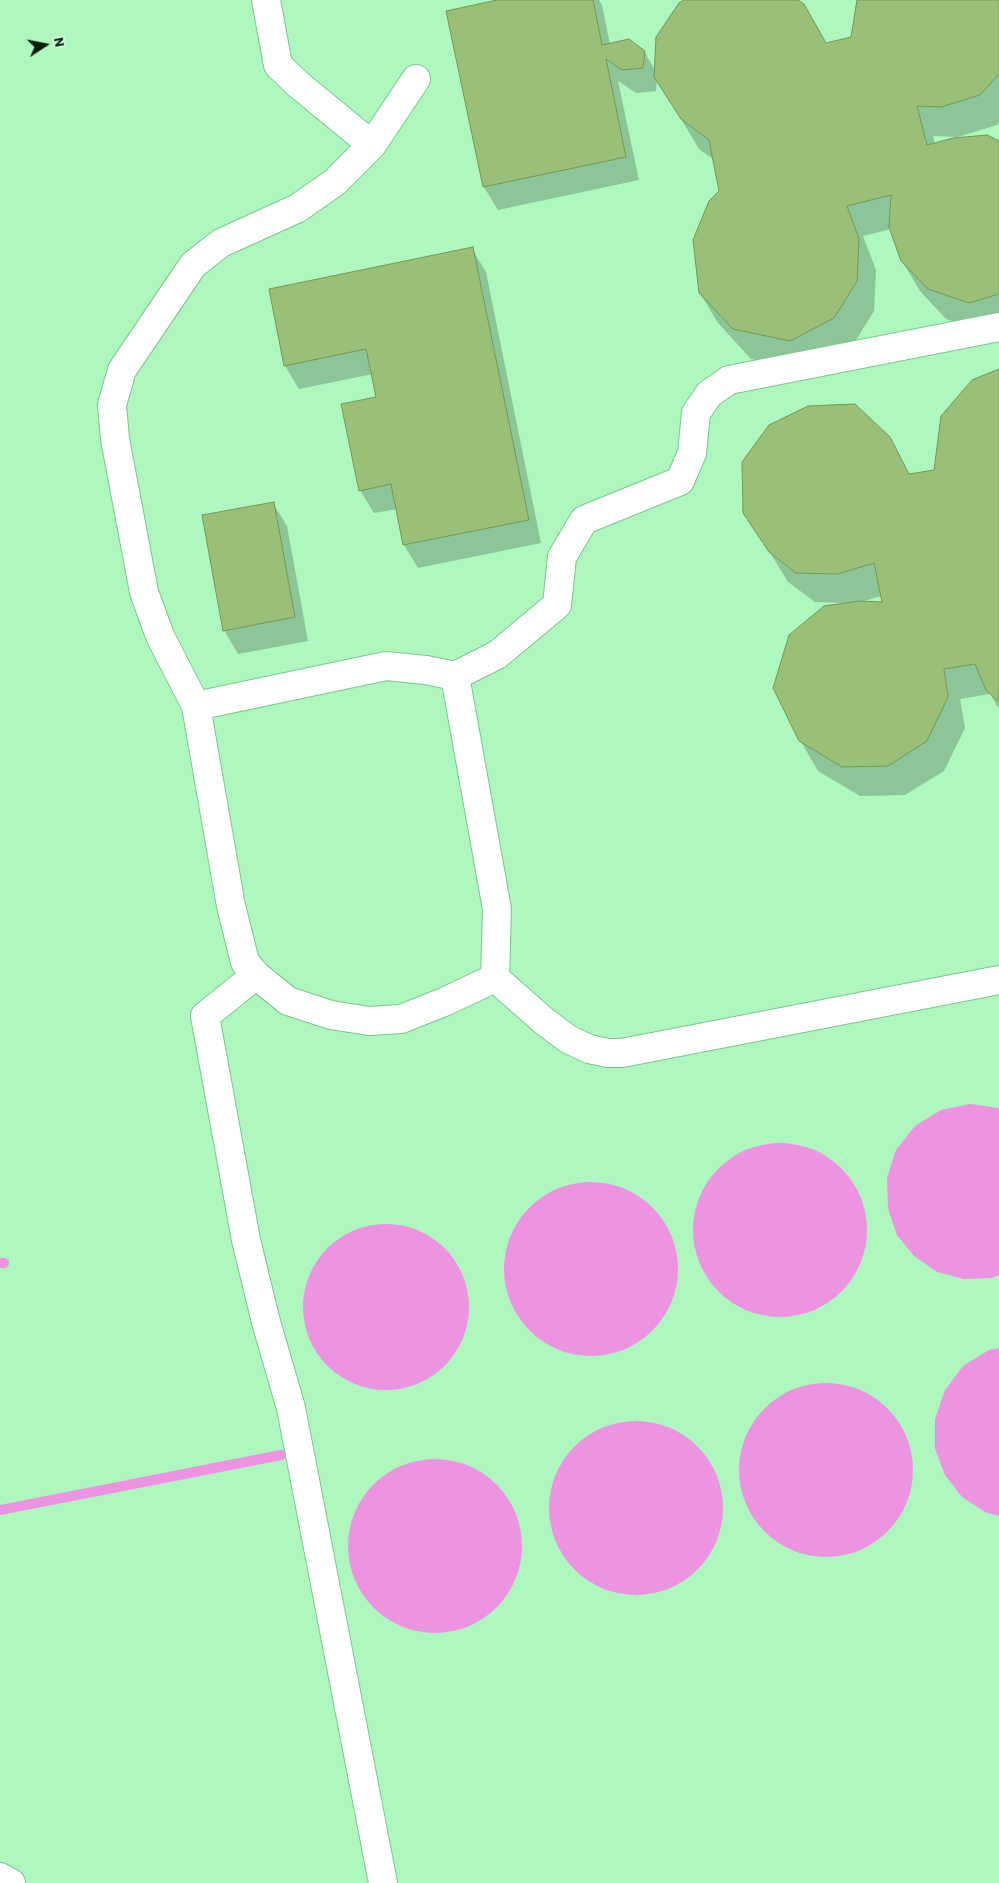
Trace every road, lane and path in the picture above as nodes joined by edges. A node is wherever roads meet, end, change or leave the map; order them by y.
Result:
1 (266, 0) edge
2 (416, 79) dead end
3 (372, 145) junction
4 (999, 327) edge
5 (455, 676) junction
6 (196, 706) junction
7 (256, 975) junction
8 (495, 978) junction
9 (999, 980) edge
10 (0, 1878) edge
11 (11, 1883) edge
12 (383, 1883) edge

1 - 3 lane
2 - 3 lane
3 - 6 lane
4 - 5 lane
5 - 6 lane
5 - 8 lane
6 - 7 lane
7 - 8 lane
7 - 12 lane
8 - 9 lane
10 - 11 lane

